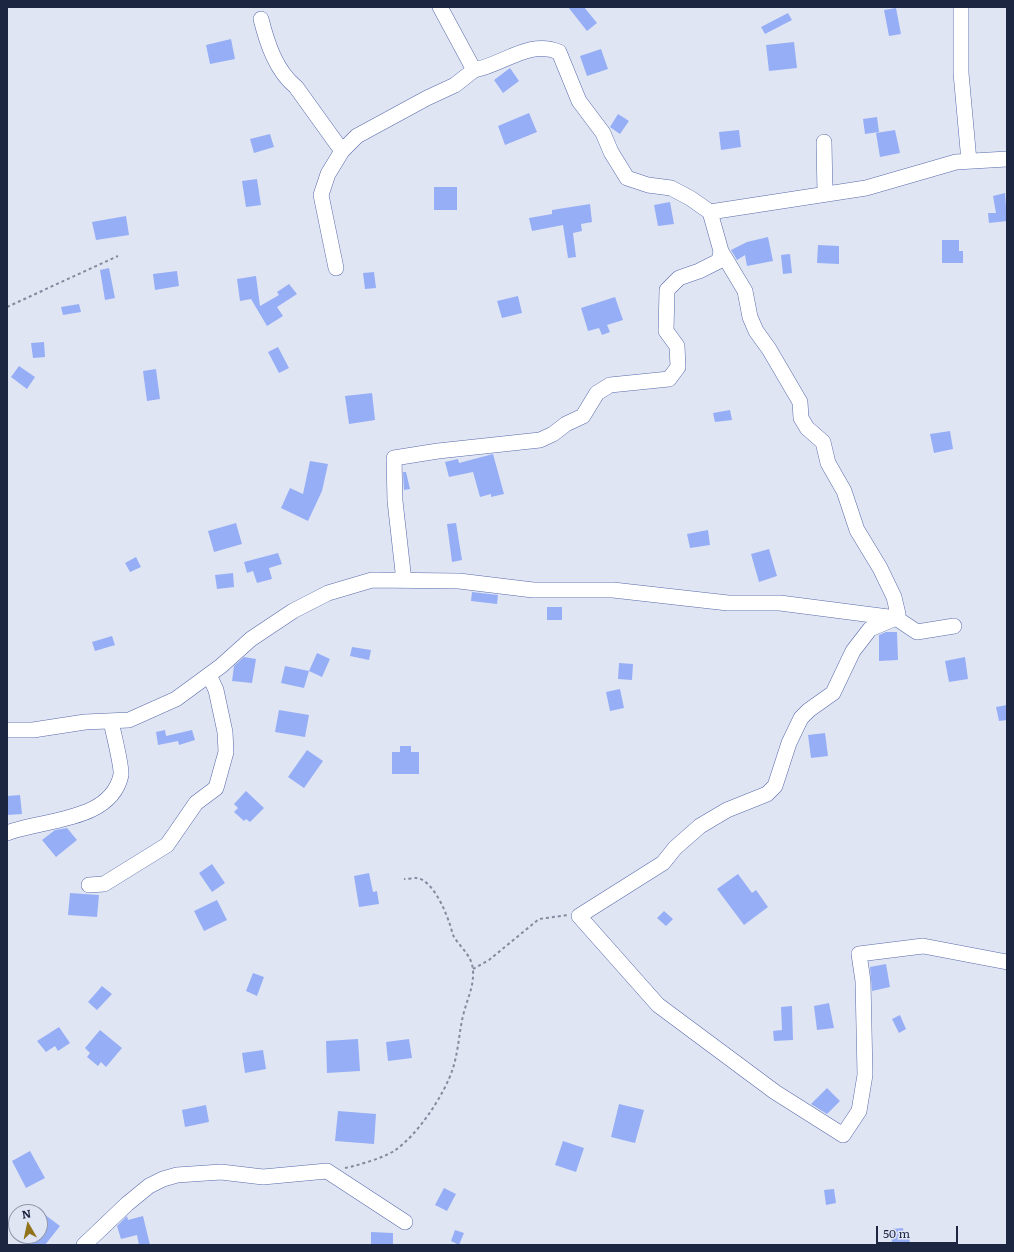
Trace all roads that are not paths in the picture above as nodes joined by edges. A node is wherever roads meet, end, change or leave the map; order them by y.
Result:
1 (440, 7) edge
2 (961, 7) edge
3 (261, 19) dead end
4 (474, 70) junction
5 (824, 142) dead end
6 (342, 151) junction
7 (1007, 159) edge
8 (969, 161) junction
9 (825, 194) junction
10 (710, 212) junction
11 (721, 251) junction
12 (336, 268) dead end
13 (404, 581) junction
14 (896, 618) junction
15 (954, 626) dead end
16 (209, 675) junction
17 (111, 721) junction
18 (7, 730) edge
19 (7, 833) edge
20 (89, 885) dead end
21 (1007, 962) edge
22 (405, 1222) dead end
23 (84, 1245) edge

1 - 4 street
2 - 8 street
3 - 6 street
4 - 6 street
4 - 10 street
5 - 9 street
6 - 12 street
7 - 8 street
8 - 9 street
9 - 10 street
10 - 11 street
11 - 13 street
11 - 14 street
13 - 14 street
13 - 16 street
14 - 15 street
14 - 21 street
16 - 17 street
16 - 20 street
17 - 18 street
17 - 19 street
22 - 23 street

